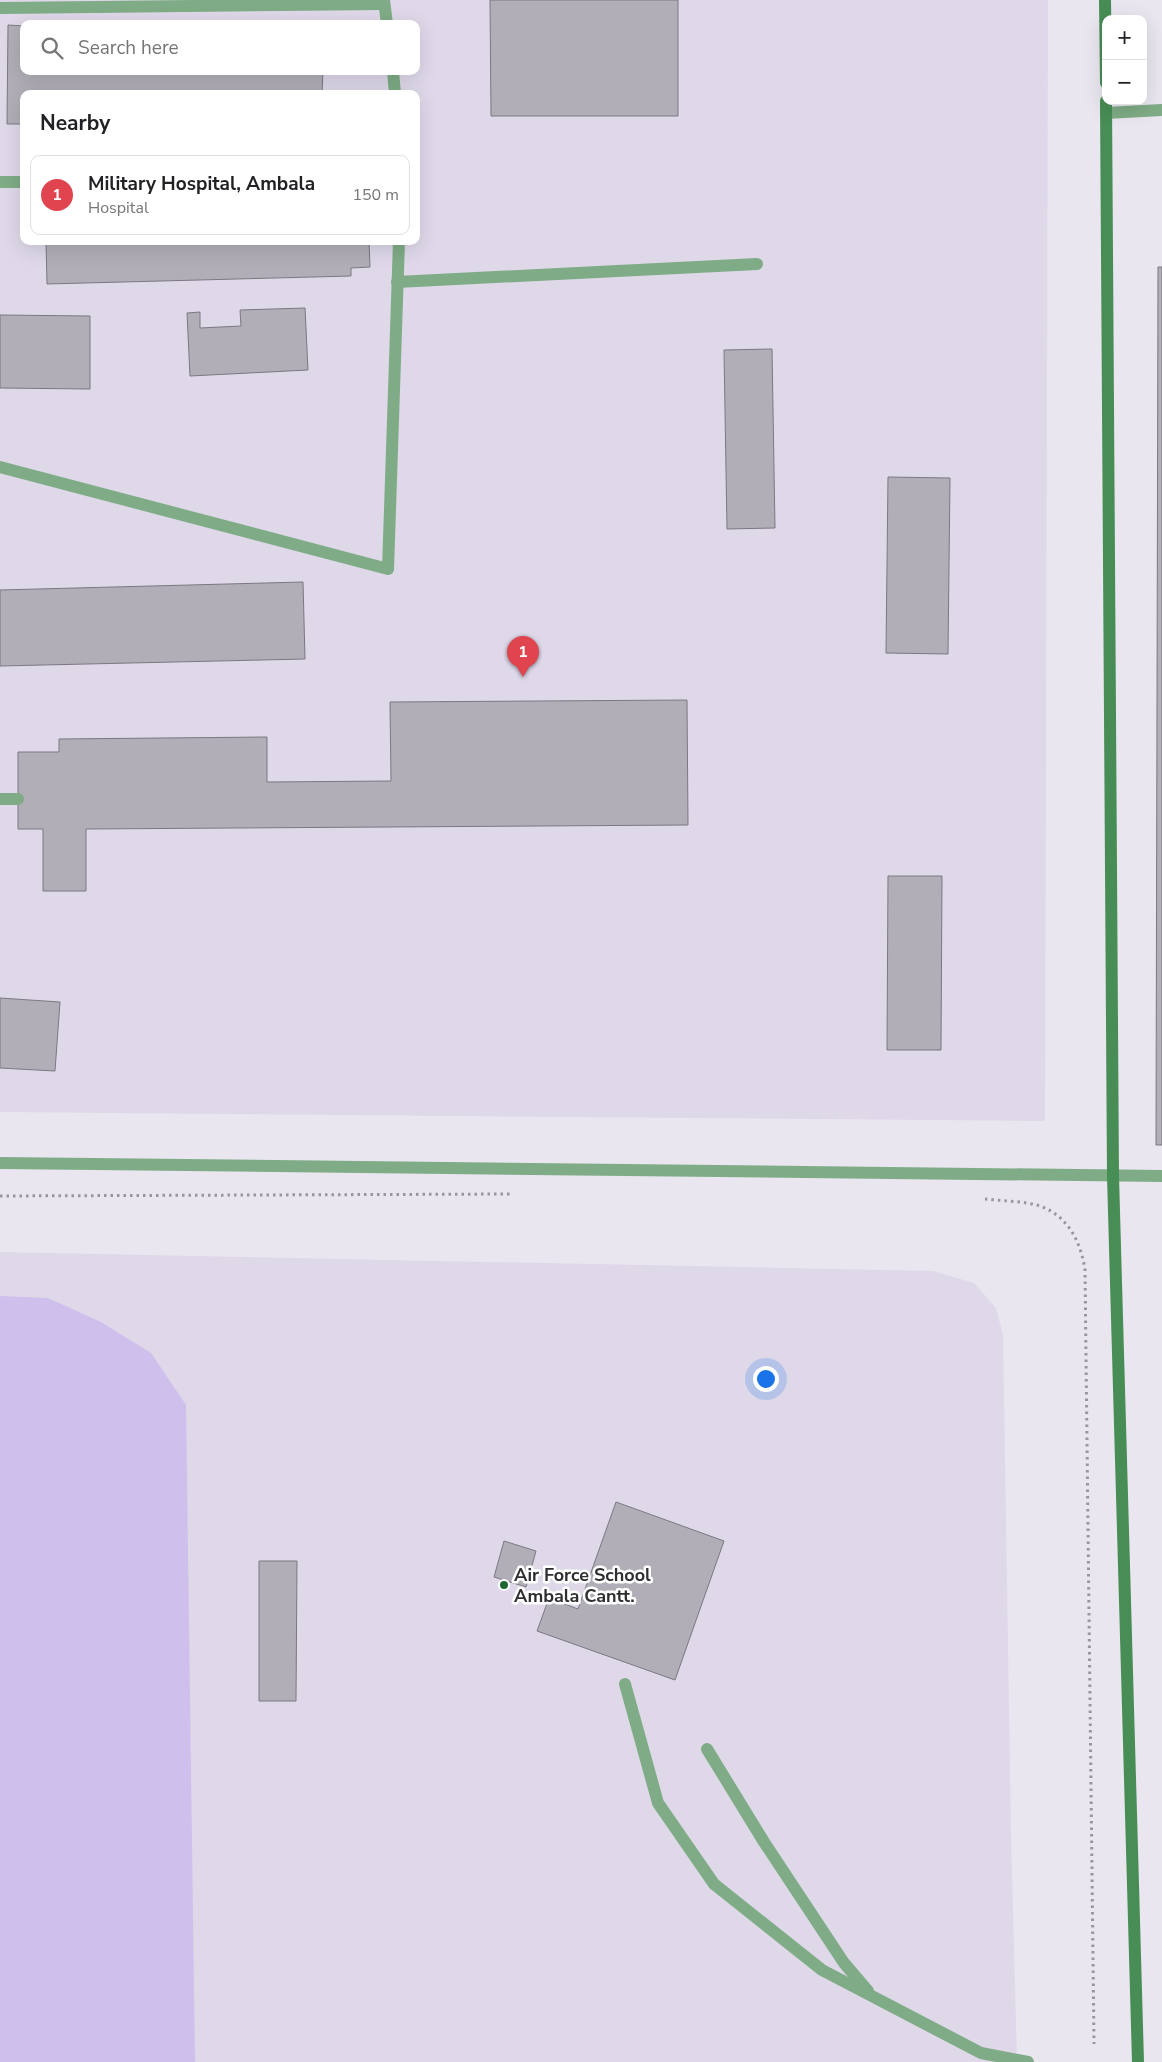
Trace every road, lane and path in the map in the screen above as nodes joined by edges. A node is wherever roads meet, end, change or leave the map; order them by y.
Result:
1 (1105, 0) edge
2 (384, 2) edge
3 (0, 8) edge
4 (386, 20) edge
5 (1106, 60) edge
6 (393, 75) edge
7 (395, 90) edge
8 (1106, 107) edge
9 (1162, 110) edge
10 (0, 182) edge
11 (20, 182) edge
12 (399, 245) edge
13 (757, 264) dead end
14 (397, 282) junction
15 (0, 467) edge
16 (0, 799) edge
17 (18, 799) dead end
18 (0, 1163) edge
19 (1113, 1176) junction
20 (1162, 1176) edge
21 (512, 1194) dead end
22 (0, 1196) edge
23 (980, 1199) dead end
24 (625, 1684) dead end
25 (707, 1749) dead end
26 (873, 1996) junction
27 (1094, 2044) dead end
28 (1028, 2062) edge
29 (1138, 2062) edge

1 - 5 street
2 - 3 street
2 - 4 street
6 - 7 street
8 - 9 street
8 - 19 street
10 - 11 street
12 - 14 street
13 - 14 street
14 - 15 street
16 - 17 street
18 - 19 street
19 - 20 street
19 - 29 street
21 - 22 path
23 - 27 path
24 - 26 street
25 - 26 street
26 - 28 street

